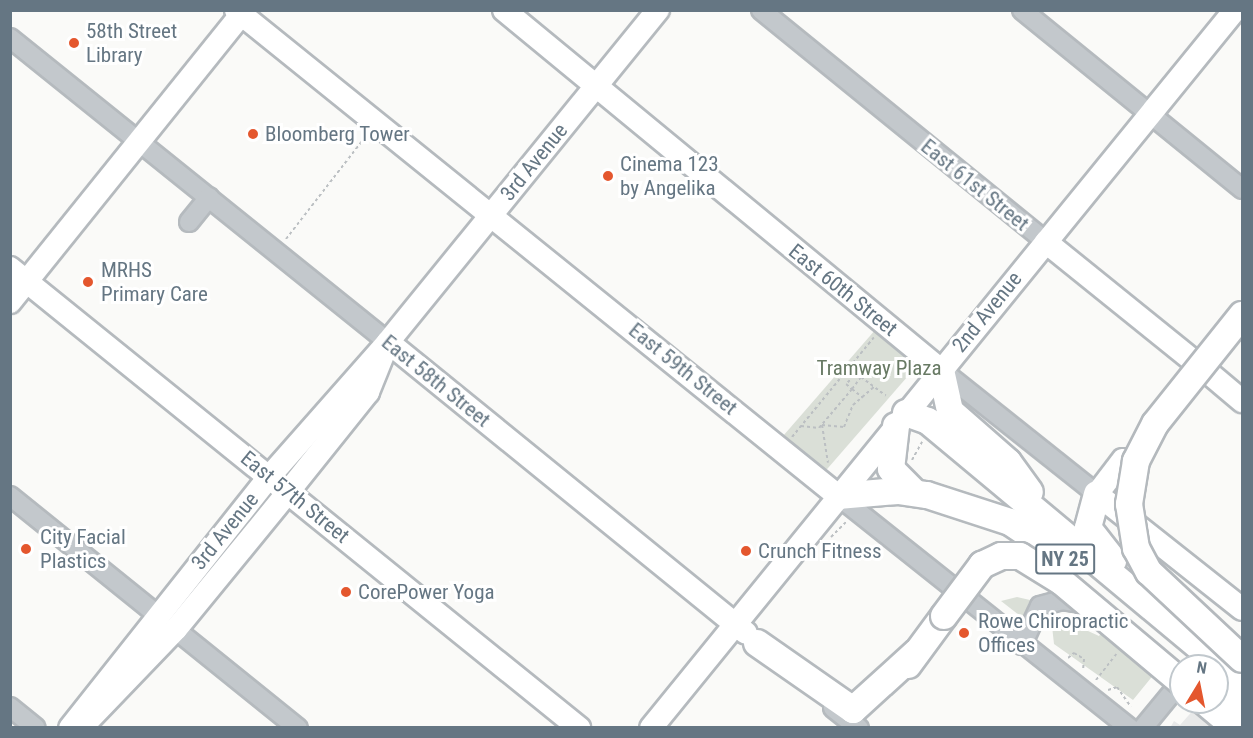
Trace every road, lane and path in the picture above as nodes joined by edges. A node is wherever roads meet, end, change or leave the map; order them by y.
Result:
1 (658, 10) edge
2 (760, 10) edge
3 (1022, 10) edge
4 (1235, 10) edge
5 (241, 12) edge
6 (515, 14) edge
7 (10, 38) edge
8 (595, 86) junction
9 (1149, 113) junction
10 (376, 123) junction
11 (140, 142) junction
12 (1242, 189) edge
13 (209, 197) junction
14 (491, 215) junction
15 (189, 222) dead end
16 (1046, 242) junction
17 (276, 250) junction
18 (19, 274) edge
19 (10, 302) edge
20 (1242, 315) edge
21 (875, 335) dead end
22 (388, 342) junction
23 (1191, 359) dead end
24 (941, 370) junction
25 (1210, 374) dead end
26 (839, 379) junction
27 (850, 380) dead end
28 (868, 382) junction
29 (846, 384) junction
30 (865, 386) dead end
31 (874, 387) junction
32 (852, 389) junction
33 (886, 396) dead end
34 (863, 398) junction
35 (1242, 401) edge
36 (901, 419) junction
37 (822, 425) junction
38 (341, 426) junction
39 (801, 426) junction
40 (923, 438) dead end
41 (790, 439) dead end
42 (296, 445) junction
43 (1123, 460) dead end
44 (904, 462) dead end
45 (828, 465) dead end
46 (269, 477) junction
47 (913, 491) junction
48 (288, 492) junction
49 (1097, 494) junction
50 (10, 496) edge
51 (838, 496) junction
52 (1053, 528) junction
53 (1242, 609) edge
54 (158, 615) junction
55 (736, 625) junction
56 (176, 629) junction
57 (757, 643) junction
58 (1022, 645) junction
59 (1118, 651) dead end
60 (917, 652) junction
61 (1180, 654) edge
62 (1068, 658) dead end
63 (1242, 659) edge
64 (1169, 660) edge
65 (1242, 668) edge
66 (1083, 670) dead end
67 (1169, 678) edge
68 (1096, 680) dead end
69 (1108, 690) dead end
70 (1169, 697) edge
71 (10, 707) edge
72 (1131, 707) dead end
73 (1236, 707) edge
74 (36, 728) edge
75 (70, 728) edge
76 (81, 728) edge
77 (298, 728) edge
78 (579, 728) edge
79 (651, 728) edge
80 (860, 728) edge
81 (1130, 728) edge
82 (1143, 728) edge

1 - 8 main road, 3rd Avenue
2 - 16 street, East 61st Street
3 - 9 street
4 - 9 main road, 2nd Avenue
5 - 10 main road, East 59th Street
5 - 11 main road
6 - 8 main road, East 60th Street
7 - 11 street, East 58th Street
8 - 14 main road, 3rd Avenue
8 - 24 main road, East 60th Street
9 - 12 street
9 - 16 main road, 2nd Avenue
10 - 14 main road, East 59th Street
10 - 17 path
11 - 13 street, East 58th Street
11 - 18 main road
13 - 15 street
13 - 17 street, East 58th Street
14 - 22 main road, 3rd Avenue
14 - 51 main road, East 59th Street
16 - 23 main road, East 61st Street
16 - 24 main road, 2nd Avenue
17 - 22 street, East 58th Street
18 - 19 main road
18 - 46 main road, East 57th Street
20 - 63 highway, bridge
21 - 26 path
22 - 38 main road, 3rd Avenue
22 - 42 main road, 3rd Avenue
22 - 55 main road, East 58th Street
24 - 36 main road, 2nd Avenue
24 - 49 street, East 60th Street
24 - 52 highway, NY 25
25 - 35 main road
26 - 29 path
26 - 39 path
27 - 29 path
28 - 30 path
28 - 31 path
28 - 32 path
29 - 32 path
31 - 33 path
31 - 34 path
32 - 34 path
32 - 37 path
34 - 37 path
36 - 47 highway, NY 25
36 - 51 main road, 2nd Avenue
36 - 52 highway
37 - 39 path
37 - 45 path
38 - 42 main road
38 - 48 main road, 3rd Avenue
39 - 41 path
40 - 44 path
42 - 46 main road, 3rd Avenue
43 - 49 main road
46 - 48 main road, East 57th Street
46 - 54 main road, 3rd Avenue
47 - 51 highway, NY 25
47 - 61 highway, NY 25
48 - 56 main road, 3rd Avenue
48 - 78 main road, East 57th Street
49 - 53 main road, East 60th Street
49 - 65 highway
50 - 54 street
51 - 55 main road, 2nd Avenue
51 - 58 street, East 59th Street
52 - 73 highway, NY 25
54 - 56 street
54 - 75 main road, 3rd Avenue
55 - 57 main road, East 58th Street
55 - 79 main road, 2nd Avenue
56 - 76 main road, 3rd Avenue
56 - 77 street
57 - 60 highway
57 - 80 street, East 58th Street
58 - 64 street
58 - 81 street, East 59th Street
59 - 68 path
60 - 67 highway, bridge
60 - 80 highway
62 - 66 path
69 - 72 path
70 - 82 street
71 - 74 street

